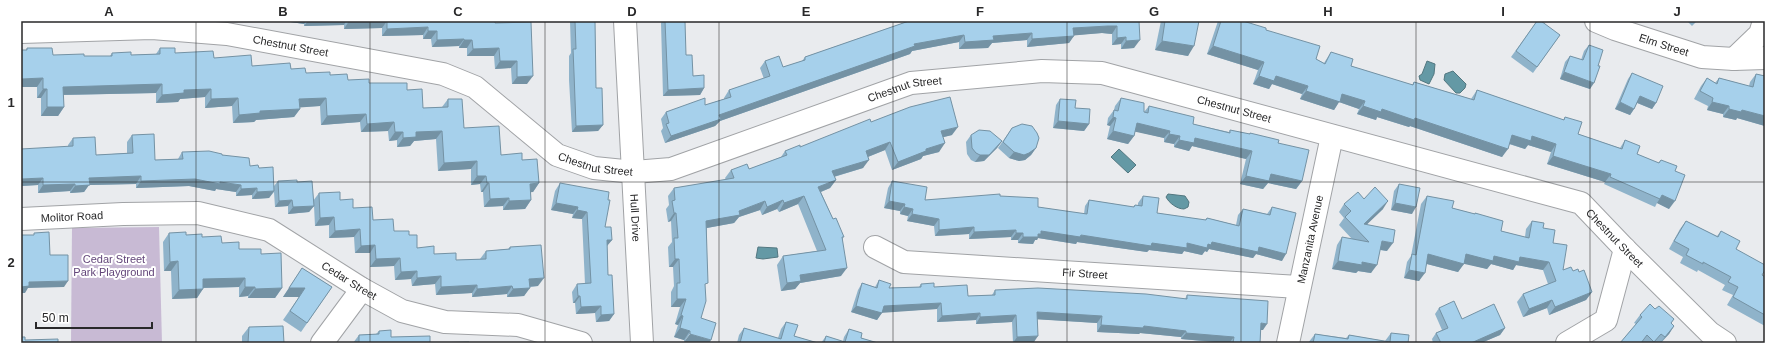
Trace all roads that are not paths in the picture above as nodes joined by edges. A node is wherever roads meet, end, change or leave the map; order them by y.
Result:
1 (625, 21) edge
2 (1596, 21) edge
3 (1764, 21) edge
4 (21, 32) edge
5 (1765, 58) edge
6 (1734, 59) junction
7 (1332, 136) junction
8 (634, 172) junction
9 (123, 214) joint
10 (21, 219) edge
11 (875, 247) dead end
12 (1625, 249) junction
13 (1299, 287) junction
14 (362, 289) junction
15 (322, 343) edge
16 (581, 343) edge
17 (642, 343) edge
18 (1288, 343) edge
19 (1567, 343) edge
20 (1725, 343) edge

1 - 8 street, Hull Drive
2 - 6 street, Elm Street
3 - 6 street
4 - 8 street, Chestnut Street
5 - 6 street, Elm Street
7 - 8 street, Chestnut Street
7 - 12 street, Chestnut Street
7 - 13 street, Manzanita Avenue
8 - 17 street, Hull Drive
9 - 10 street, Molitor Road
9 - 14 street, Cedar Street
11 - 13 street, Fir Street
12 - 19 street
12 - 20 street, Chestnut Street
13 - 18 street, Manzanita Avenue
14 - 15 street
14 - 16 street, Cedar Street

